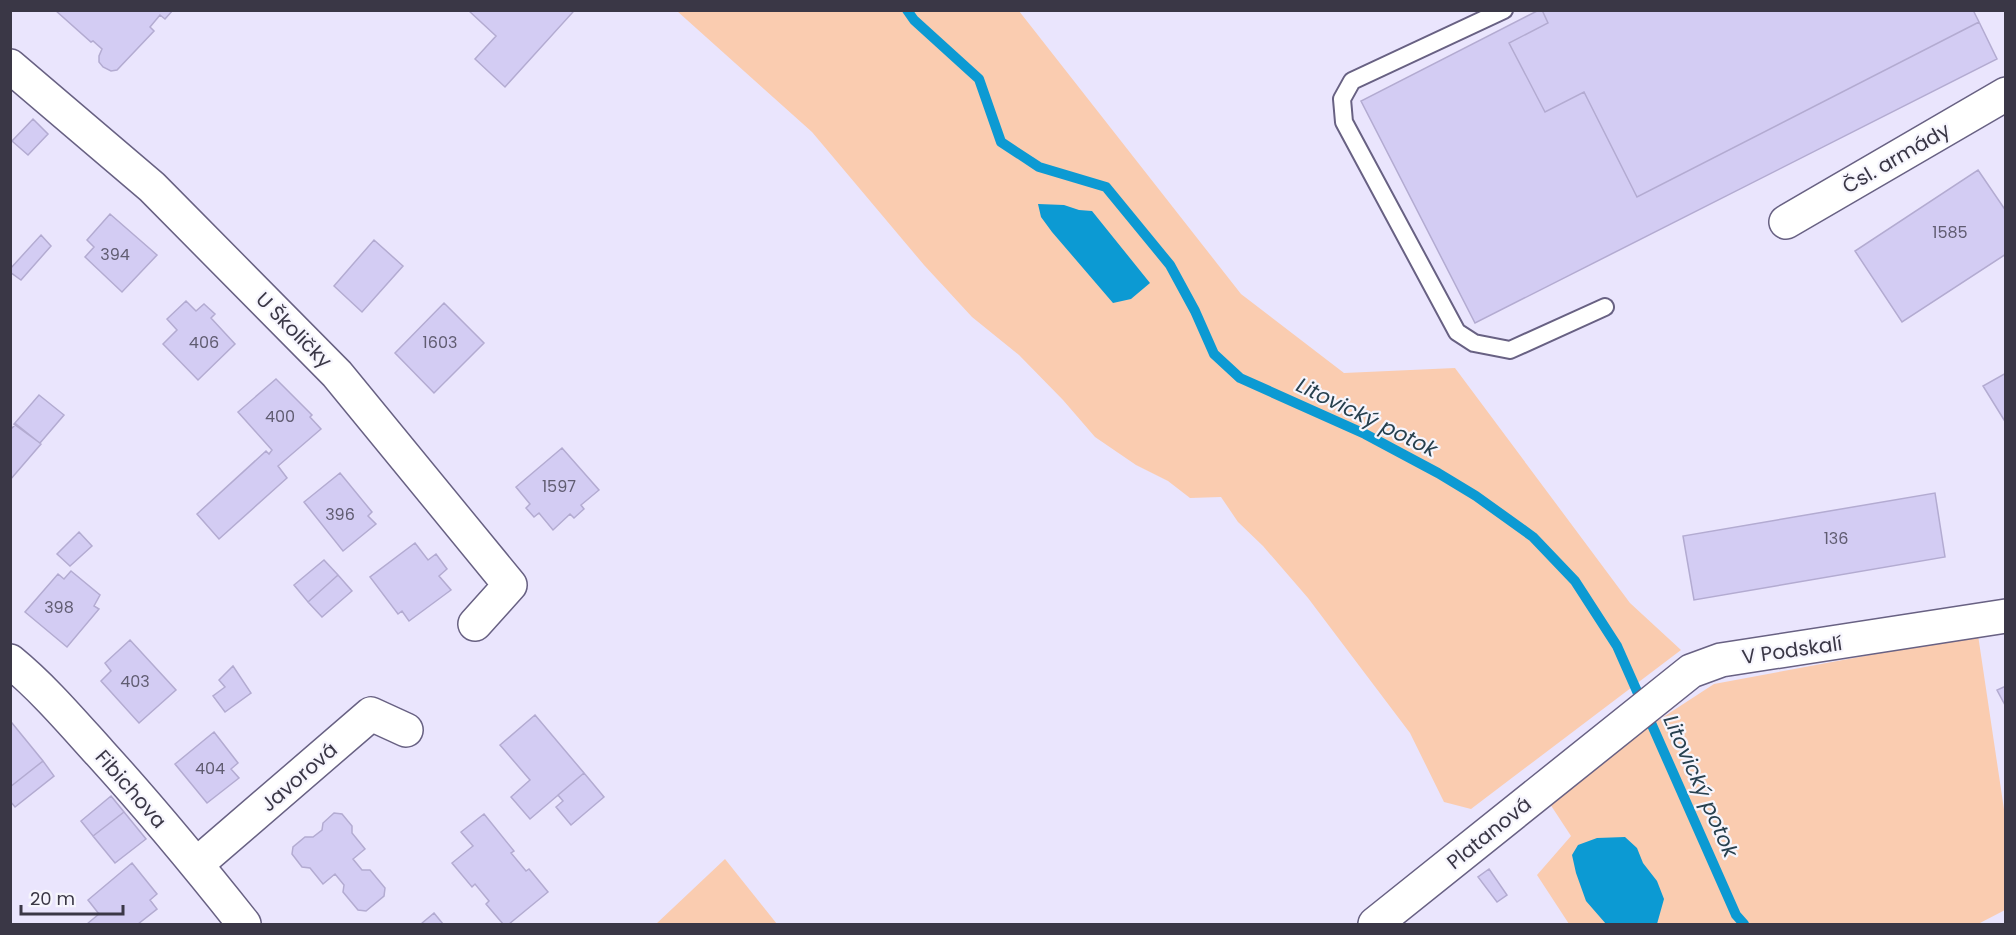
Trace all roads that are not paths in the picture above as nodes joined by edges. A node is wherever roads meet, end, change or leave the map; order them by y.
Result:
1 (1504, 10) edge
2 (10, 66) edge
3 (2006, 94) edge
4 (1786, 222) dead end
5 (1605, 307) dead end
6 (2006, 616) edge
7 (475, 624) dead end
8 (10, 661) edge
9 (406, 730) dead end
10 (1602, 741) joint
11 (197, 864) junction
12 (244, 924) edge
13 (1375, 924) edge

1 - 5 lane
2 - 7 street, U Školičky
3 - 4 street, Čsl. armády
6 - 10 street, V Podskalí
8 - 11 street, Fibichova
9 - 11 street, Javorová
10 - 13 street, Platanová
11 - 12 street, Fibichova

